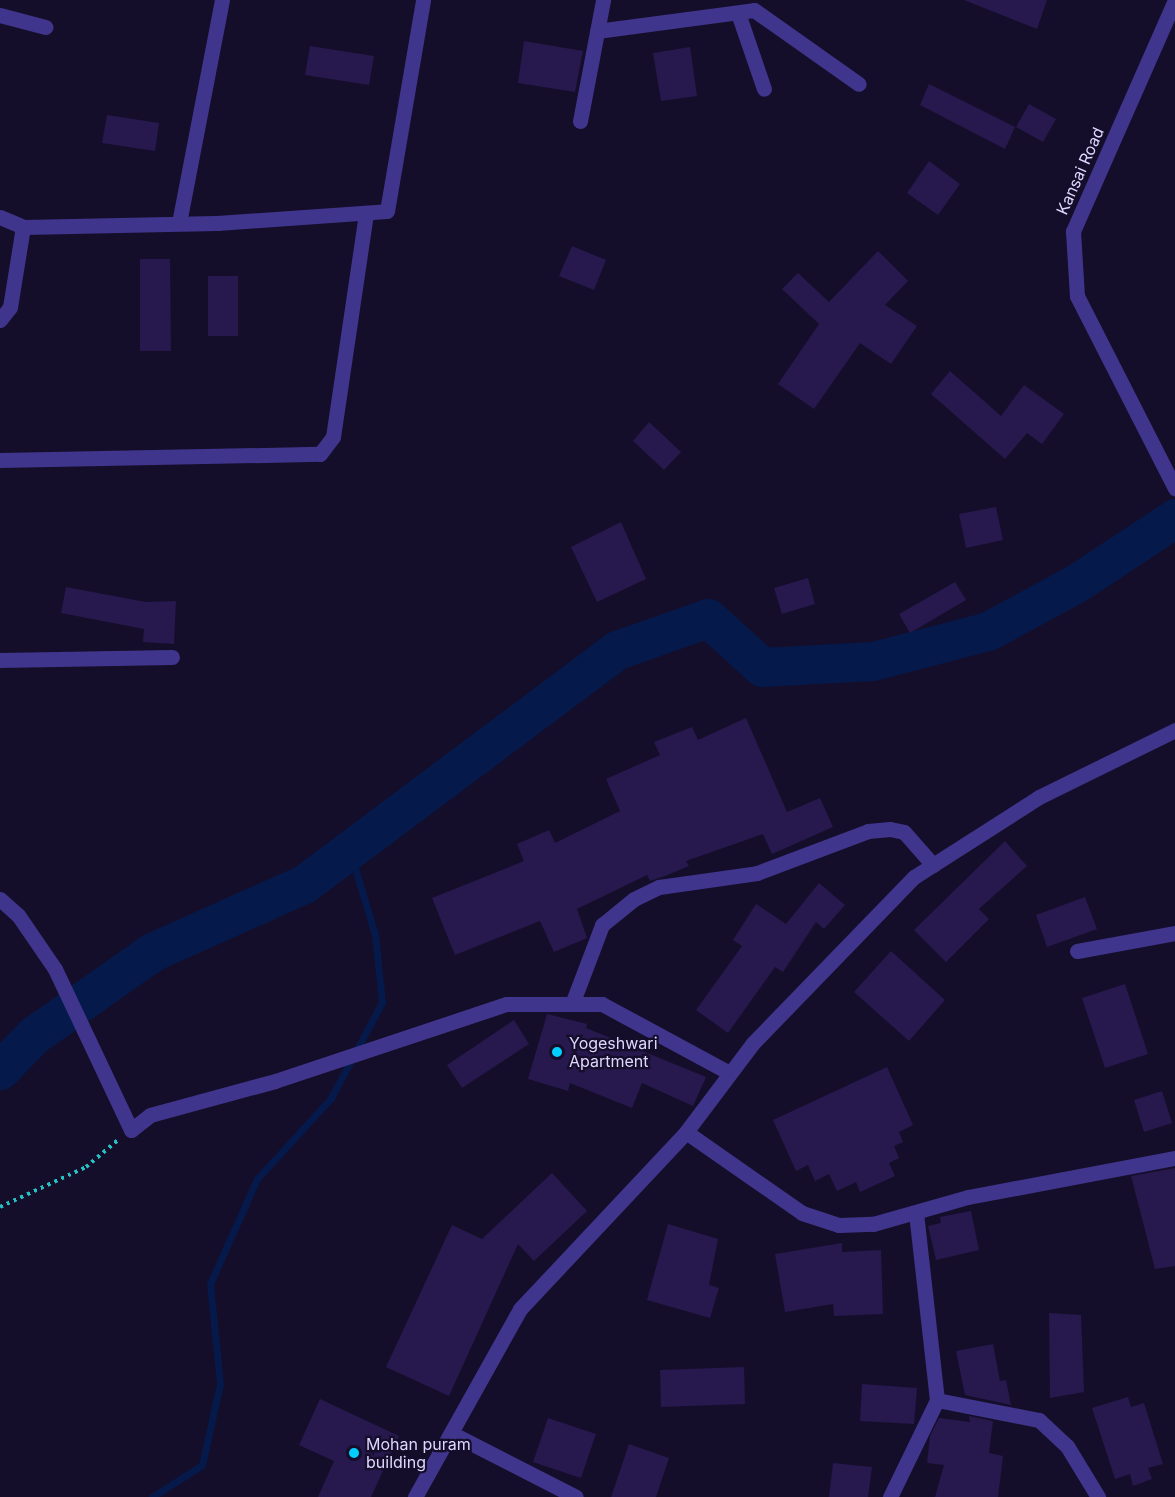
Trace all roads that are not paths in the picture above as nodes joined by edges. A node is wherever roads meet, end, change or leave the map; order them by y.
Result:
1 (222, 0) edge
2 (423, 0) edge
3 (603, 0) edge
4 (1175, 0) edge
5 (738, 13) junction
6 (0, 15) edge
7 (45, 27) dead end
8 (597, 31) junction
9 (859, 84) dead end
10 (764, 89) dead end
11 (580, 121) dead end
12 (366, 213) junction
13 (0, 217) edge
14 (179, 223) junction
15 (23, 227) junction
16 (0, 320) edge
17 (0, 460) edge
18 (1171, 482) edge
19 (172, 657) dead end
20 (0, 660) edge
21 (1175, 730) edge
22 (933, 865) junction
23 (0, 899) edge
24 (1175, 933) edge
25 (1077, 951) dead end
26 (572, 1004) junction
27 (728, 1072) junction
28 (686, 1132) junction
29 (1175, 1158) edge
30 (916, 1214) junction
31 (937, 1400) junction
32 (451, 1433) junction
33 (415, 1497) edge
34 (576, 1497) edge
35 (890, 1497) edge
36 (1098, 1497) edge

1 - 14 street
2 - 12 street
3 - 8 street
4 - 18 street, Kansai Road
5 - 8 street
5 - 9 street
5 - 10 street
6 - 7 street
8 - 11 street
12 - 14 street
12 - 17 street
13 - 15 street
14 - 15 street
15 - 16 street
19 - 20 street
21 - 22 street
22 - 26 street
22 - 27 street
23 - 26 street
24 - 25 street
26 - 27 street
27 - 28 street
28 - 30 street
28 - 32 street
29 - 30 street
30 - 31 street
31 - 35 street
31 - 36 street
32 - 33 street
32 - 34 street

